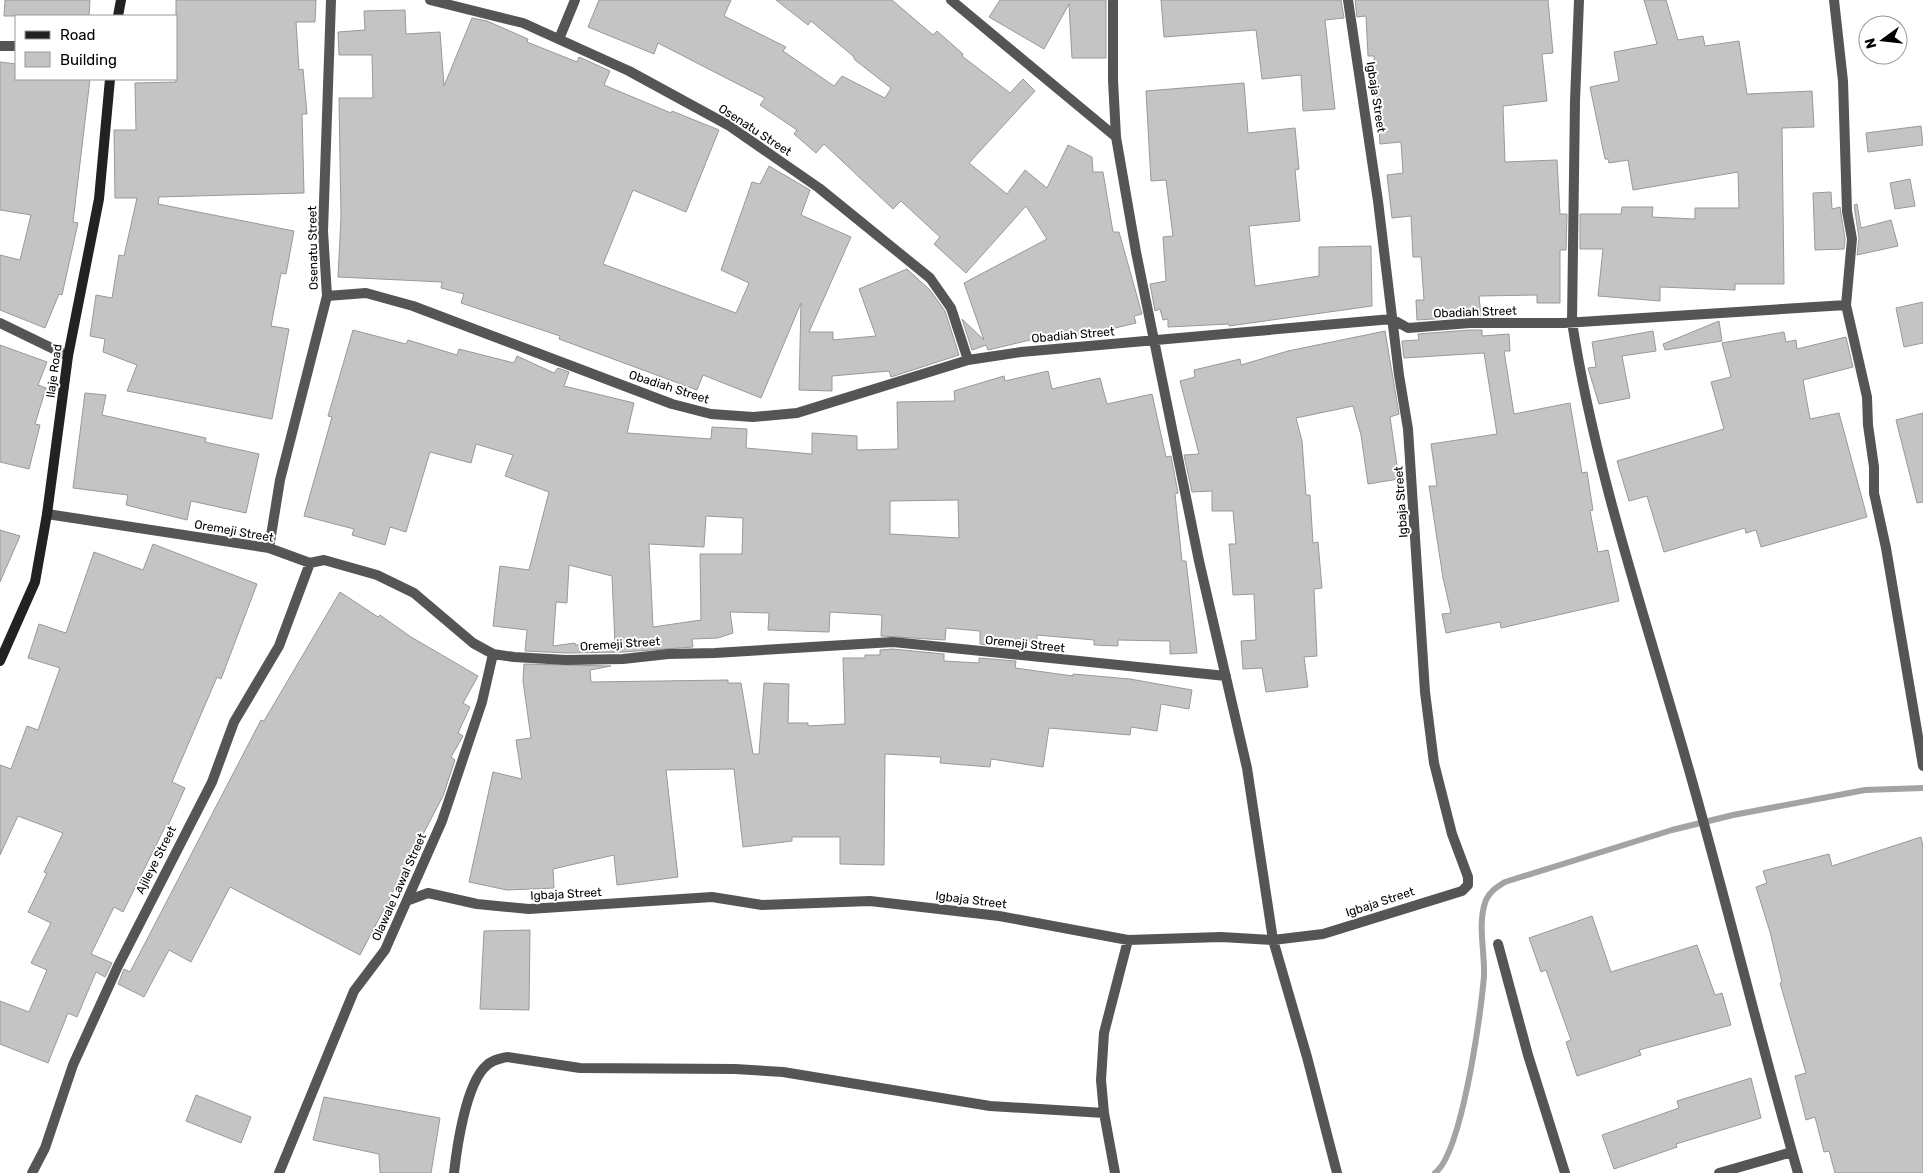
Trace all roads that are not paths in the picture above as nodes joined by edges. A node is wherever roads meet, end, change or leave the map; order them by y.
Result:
1 (120, 0) edge
2 (331, 0) edge
3 (430, 0) edge
4 (575, 0) edge
5 (951, 0) edge
6 (1113, 0) edge
7 (1348, 0) edge
8 (1579, 0) edge
9 (1834, 0) edge
10 (118, 15) edge
11 (559, 39) junction
12 (0, 46) edge
13 (15, 46) edge
14 (110, 80) edge
15 (1116, 137) junction
16 (327, 296) junction
17 (1846, 306) junction
18 (1392, 319) junction
19 (1572, 322) junction
20 (0, 323) edge
21 (1153, 341) junction
22 (68, 356) junction
23 (968, 360) junction
24 (47, 514) junction
25 (269, 548) junction
26 (310, 563) junction
27 (493, 654) junction
28 (0, 661) edge
29 (1226, 676) junction
30 (1923, 766) edge
31 (409, 900) junction
32 (1128, 940) junction
33 (1273, 940) junction
34 (1498, 944) dead end
35 (1104, 1113) junction
36 (1792, 1152) junction
37 (32, 1173) edge
38 (279, 1173) edge
39 (454, 1173) edge
40 (1115, 1173) edge
41 (1337, 1173) edge
42 (1565, 1173) edge
43 (1719, 1173) edge
44 (1798, 1173) edge

1 - 10 street
2 - 16 street, Osenatu Street
3 - 11 street, Osenatu Street
4 - 11 street
5 - 15 street
6 - 15 street
7 - 18 street, Igbaja Street
8 - 19 street
9 - 17 street
11 - 23 street, Osenatu Street
12 - 13 street
14 - 22 street, Ilaje Road
15 - 21 street
16 - 23 street, Obadiah Street
16 - 25 street, Osenatu Street
17 - 19 street, Obadiah Street
17 - 30 street
18 - 19 street, Obadiah Street
18 - 21 street, Obadiah Street
18 - 33 street, Igbaja Street
19 - 36 street
20 - 22 street
21 - 23 street, Obadiah Street
21 - 29 street
22 - 24 street, Ilaje Road
24 - 25 street, Oremeji Street
24 - 28 street, Ilaje Road
25 - 26 street, Oremeji Street
26 - 27 street, Oremeji Street
26 - 37 street, Ajileye Street
27 - 29 street, Oremeji Street
27 - 31 street, Olawale Lawal Street
29 - 33 street
31 - 32 street, Igbaja Street
31 - 38 street, Olawale Lawal Street
32 - 33 street, Igbaja Street
32 - 35 street
33 - 41 street
34 - 42 street
35 - 39 street
35 - 40 street
36 - 43 street
36 - 44 street

